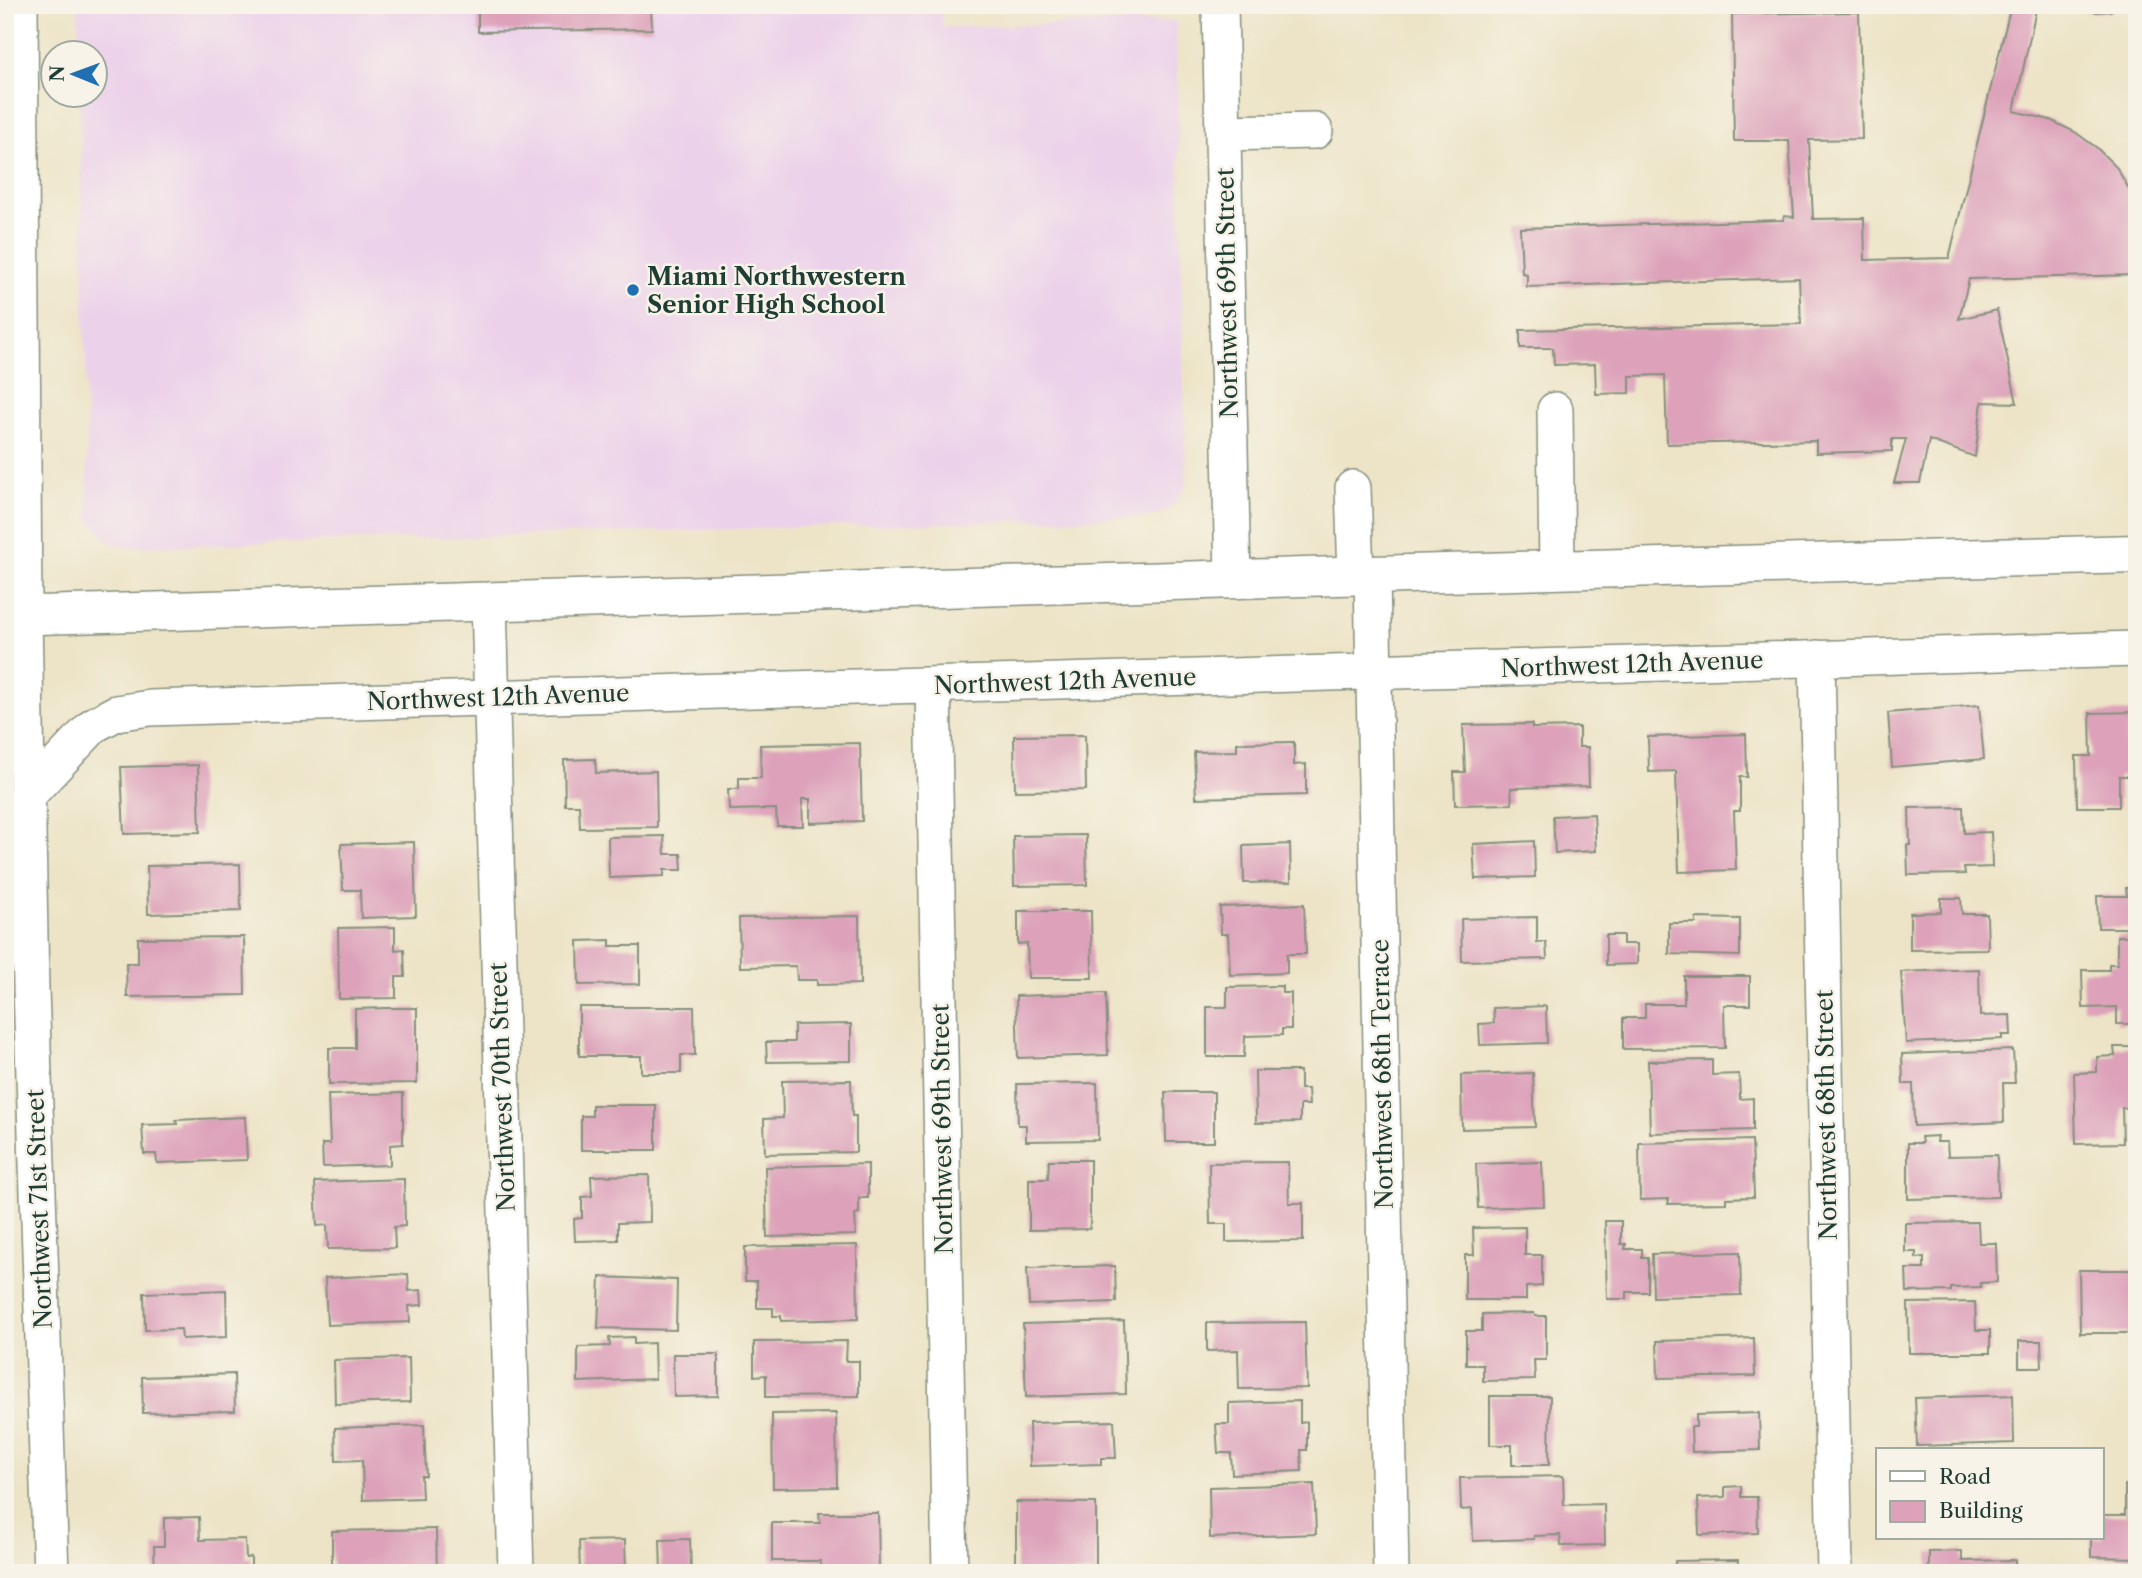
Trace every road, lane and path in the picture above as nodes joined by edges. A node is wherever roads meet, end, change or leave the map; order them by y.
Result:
1 (19, 5) edge
2 (1220, 5) edge
3 (1315, 131) dead end
4 (1224, 133) junction
5 (1555, 410) dead end
6 (14, 479) edge
7 (1353, 488) dead end
8 (2137, 554) edge
9 (1557, 571) junction
10 (1364, 575) junction
11 (1233, 580) junction
12 (489, 601) junction
13 (15, 616) edge
14 (2137, 649) edge
15 (1816, 658) junction
16 (1375, 672) junction
17 (933, 685) junction
18 (491, 697) junction
19 (16, 743) edge
20 (27, 796) junction
21 (18, 988) edge
22 (51, 1573) edge
23 (516, 1573) edge
24 (950, 1573) edge
25 (1391, 1573) edge
26 (1835, 1573) edge

1 - 6 street, Northwest 71st Street
2 - 4 street, Northwest 69th Street
3 - 4 street
4 - 11 street, Northwest 69th Street
5 - 9 street
6 - 13 street, Northwest 71st Street
7 - 10 street, Northwest 68th Terrace
8 - 9 main road
9 - 10 main road
10 - 11 main road
10 - 16 street, Northwest 68th Terrace
11 - 12 main road
12 - 13 main road
12 - 18 street, Northwest 70th Street
13 - 19 street, Northwest 71st Street
14 - 15 street, Northwest 12th Avenue
15 - 16 street, Northwest 12th Avenue
15 - 26 street, Northwest 68th Street
16 - 17 street, Northwest 12th Avenue
16 - 25 street, Northwest 68th Terrace
17 - 18 street, Northwest 12th Avenue
17 - 24 street, Northwest 69th Street
18 - 20 street, Northwest 12th Avenue
18 - 23 street, Northwest 70th Street
19 - 20 street, Northwest 71st Street
20 - 21 street, Northwest 71st Street
21 - 22 street, Northwest 71st Street

